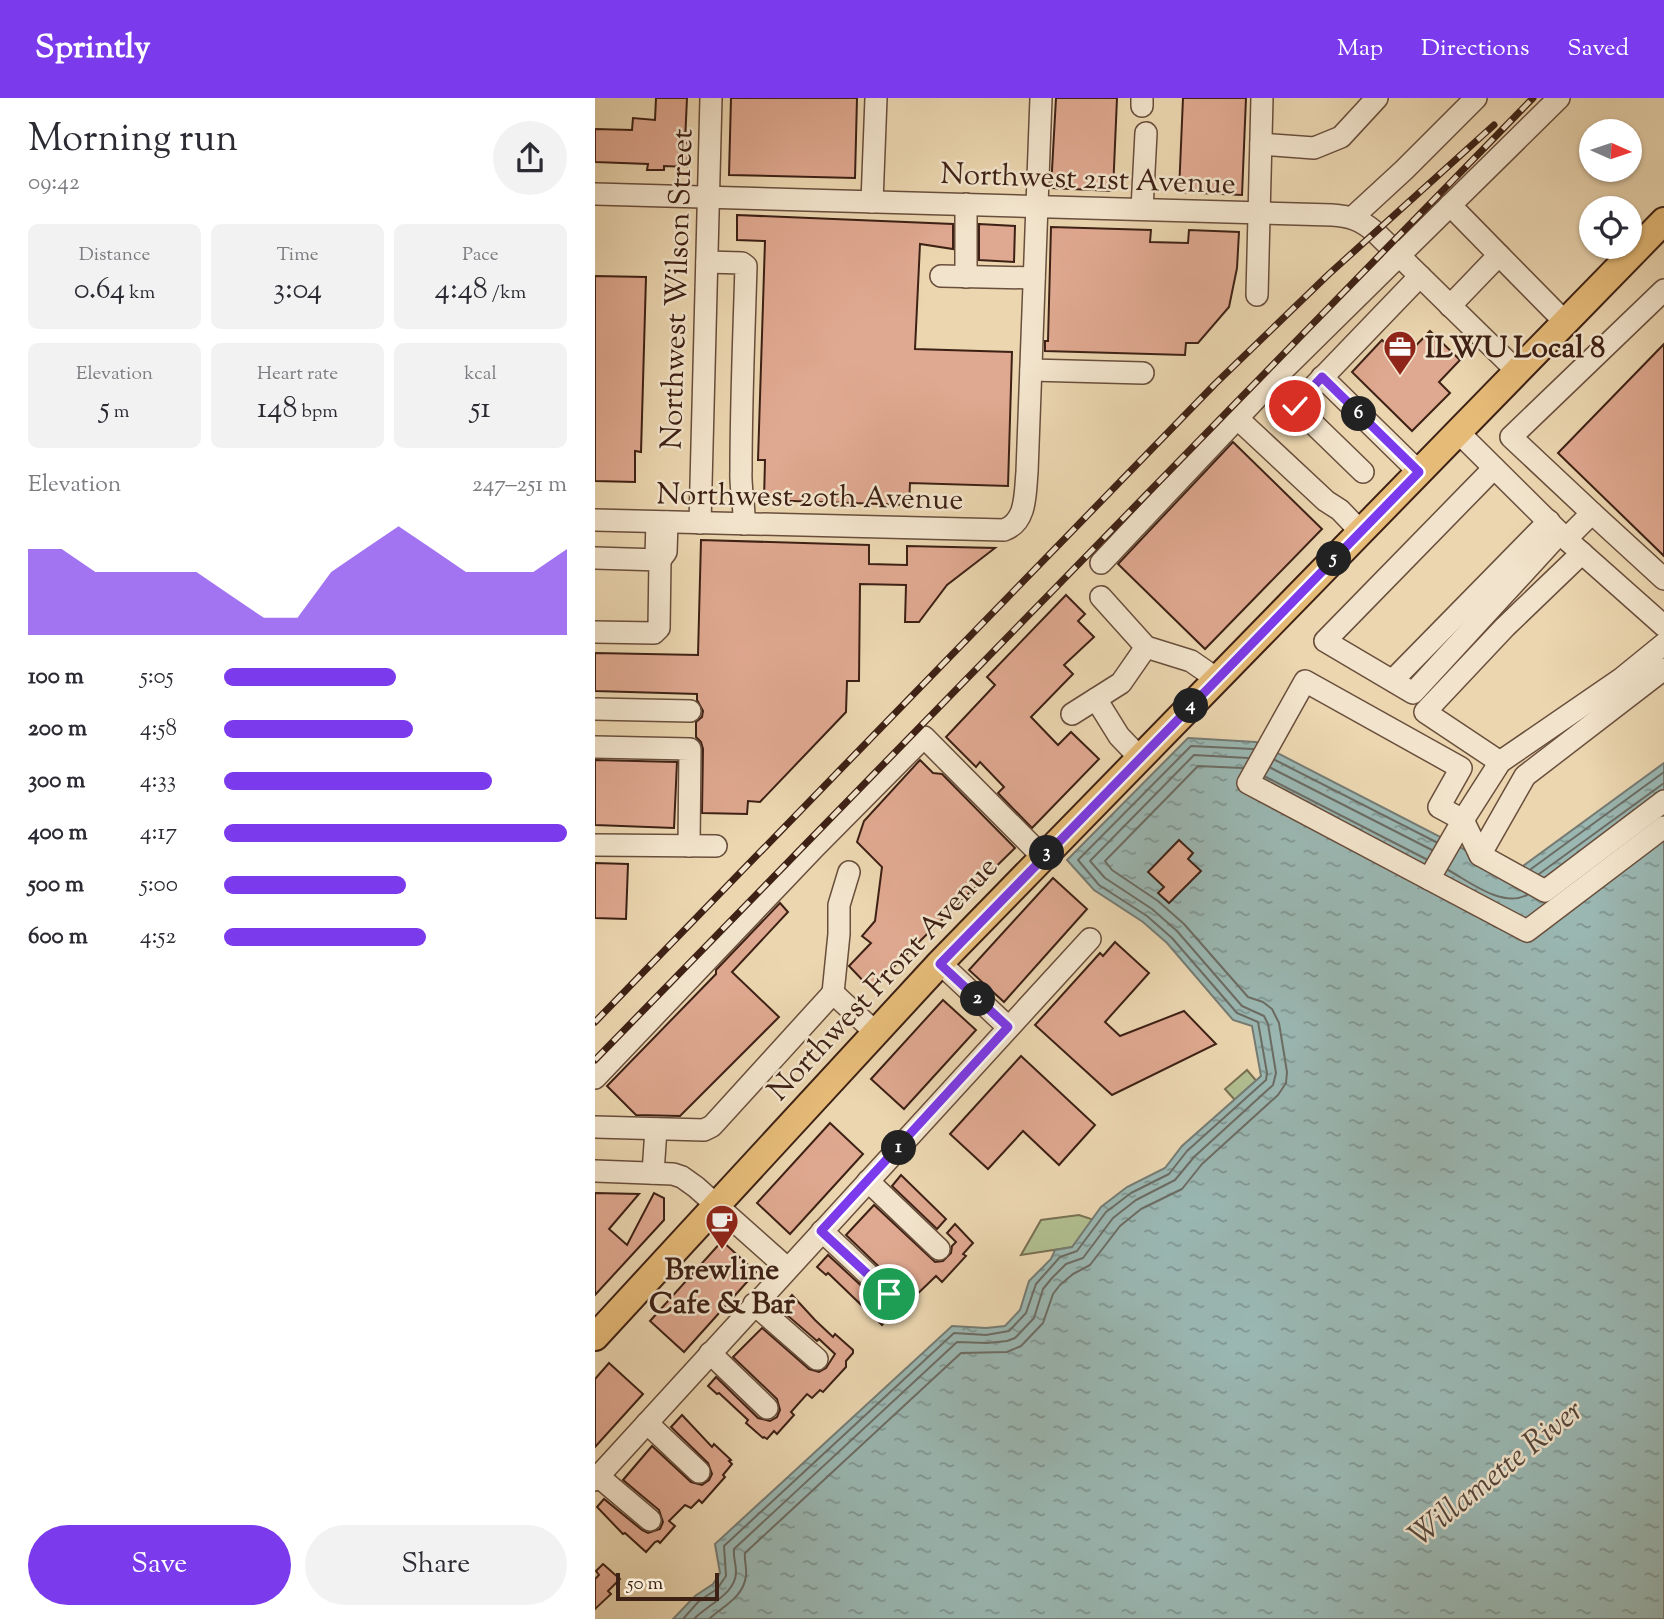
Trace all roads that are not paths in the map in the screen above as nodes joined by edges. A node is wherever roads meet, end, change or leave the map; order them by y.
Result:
1 (711, 98) edge
2 (876, 98) edge
3 (1041, 98) edge
4 (1262, 98) edge
5 (1377, 98) edge
6 (1476, 98) edge
7 (1559, 98) edge
8 (1146, 134) dead end
9 (1261, 144) junction
10 (595, 194) edge
11 (709, 197) junction
12 (872, 202) junction
13 (967, 204) junction
14 (1450, 205) junction
15 (1037, 206) junction
16 (1142, 209) junction
17 (1259, 212) junction
18 (1353, 217) junction
19 (1664, 220) edge
20 (1398, 255) junction
21 (1499, 255) junction
22 (707, 262) junction
23 (941, 276) dead end
24 (1420, 276) junction
25 (966, 277) junction
26 (1034, 278) junction
27 (1664, 290) edge
28 (1257, 295) dead end
29 (1450, 306) junction
30 (706, 308) junction
31 (745, 309) junction
32 (1566, 323) junction
33 (1031, 370) junction
34 (1518, 372) junction
35 (1143, 373) dead end
36 (1322, 377) junction
37 (703, 381) junction
38 (741, 382) junction
39 (1237, 418) junction
40 (1458, 432) junction
41 (1494, 468) junction
42 (1363, 472) dead end
43 (1419, 472) junction
44 (1592, 513) junction
45 (595, 520) edge
46 (662, 522) junction
47 (699, 523) junction
48 (744, 524) junction
49 (1558, 531) junction
50 (1361, 532) junction
51 (1582, 553) junction
52 (595, 558) edge
53 (660, 560) junction
54 (1101, 563) dead end
55 (1664, 579) edge
56 (1101, 597) dead end
57 (1664, 626) edge
58 (595, 632) edge
59 (1664, 644) edge
60 (1146, 647) junction
61 (1664, 669) edge
62 (1217, 679) junction
63 (1096, 699) junction
64 (595, 709) edge
65 (623, 709) junction
66 (690, 711) dead end
67 (1072, 714) dead end
68 (595, 747) edge
69 (622, 748) junction
70 (1140, 758) junction
71 (1500, 762) junction
72 (1664, 801) edge
73 (1463, 820) junction
74 (1664, 827) edge
75 (595, 845) edge
76 (689, 846) junction
77 (716, 846) dead end
78 (1480, 855) junction
79 (1043, 857) junction
80 (849, 872) dead end
81 (1429, 879) junction
82 (1090, 939) dead end
83 (940, 964) junction
84 (833, 993) junction
85 (1008, 1027) junction
86 (875, 1032) junction
87 (595, 1078) edge
88 (595, 1127) edge
89 (656, 1129) junction
90 (595, 1171) edge
91 (653, 1173) junction
92 (868, 1181) junction
93 (716, 1205) junction
94 (821, 1231) junction
95 (939, 1249) dead end
96 (787, 1268) junction
97 (889, 1294) dead end
98 (754, 1304) junction
99 (595, 1337) edge
100 (710, 1353) junction
101 (817, 1359) dead end
102 (767, 1408) dead end
103 (647, 1423) junction
104 (699, 1472) dead end
105 (597, 1478) edge
106 (650, 1520) dead end

1 - 11 street, Northwest Wilson Street
2 - 12 street
3 - 15 street
4 - 9 street
5 - 9 street
6 - 18 street
7 - 14 street
8 - 16 street
9 - 17 street
10 - 11 street, Northwest 21st Avenue
11 - 12 street, Northwest 21st Avenue
11 - 22 street, Northwest Wilson Street
12 - 13 street, Northwest 21st Avenue
13 - 15 street, Northwest 21st Avenue
13 - 25 street
14 - 20 street
14 - 21 street
15 - 16 street, Northwest 21st Avenue
15 - 26 street
16 - 17 street, Northwest 21st Avenue
17 - 18 street, Northwest 21st Avenue
17 - 28 street
18 - 20 street
19 - 32 main road, Northwest Front Avenue
20 - 24 street
20 - 39 street
21 - 29 street
21 - 32 street
22 - 30 street, Northwest Wilson Street
22 - 31 street
23 - 25 street
24 - 29 street
24 - 36 street
25 - 26 street
26 - 33 street
27 - 44 street
29 - 34 street
30 - 31 street
30 - 37 street, Northwest Wilson Street
31 - 38 street
32 - 34 main road, Northwest Front Avenue
33 - 35 street
33 - 48 street, Northwest 20th Avenue
34 - 40 main road, Northwest Front Avenue
36 - 42 street
36 - 43 street
37 - 38 street
37 - 47 street, Northwest Wilson Street
38 - 48 street
39 - 50 street
39 - 54 street
40 - 41 street
40 - 43 main road, Northwest Front Avenue
41 - 49 street
41 - 49 street
43 - 50 main road, Northwest Front Avenue
44 - 49 street
44 - 55 street
45 - 46 street, Northwest 20th Avenue
46 - 47 street, Northwest 20th Avenue
46 - 53 street
47 - 48 street, Northwest 20th Avenue
49 - 51 street
50 - 62 main road, Northwest Front Avenue
51 - 57 street
51 - 71 street
52 - 53 street
53 - 58 street
56 - 60 street
59 - 71 street
60 - 62 street
60 - 63 street
61 - 78 street
62 - 70 main road, Northwest Front Avenue
63 - 67 street
63 - 70 street
64 - 65 street
65 - 66 street
65 - 69 street
68 - 69 street
69 - 76 street
70 - 79 main road, Northwest Front Avenue
71 - 73 street
72 - 78 street
73 - 78 street
73 - 81 street
73 - 81 street
74 - 81 street
75 - 76 street
76 - 77 street
79 - 83 main road, Northwest Front Avenue
79 - 87 street
80 - 84 street
82 - 85 street
83 - 85 street
83 - 86 main road, Northwest Front Avenue
84 - 86 street
84 - 89 street
85 - 92 street
86 - 93 main road, Northwest Front Avenue
88 - 89 street
89 - 91 street
90 - 91 street
91 - 93 street
92 - 94 street
92 - 95 street
93 - 96 street
93 - 99 main road, Northwest Front Avenue
94 - 96 street
94 - 97 street
96 - 98 street
98 - 100 street
98 - 101 street
100 - 102 street
100 - 103 street
103 - 104 street
103 - 105 street
105 - 106 street

